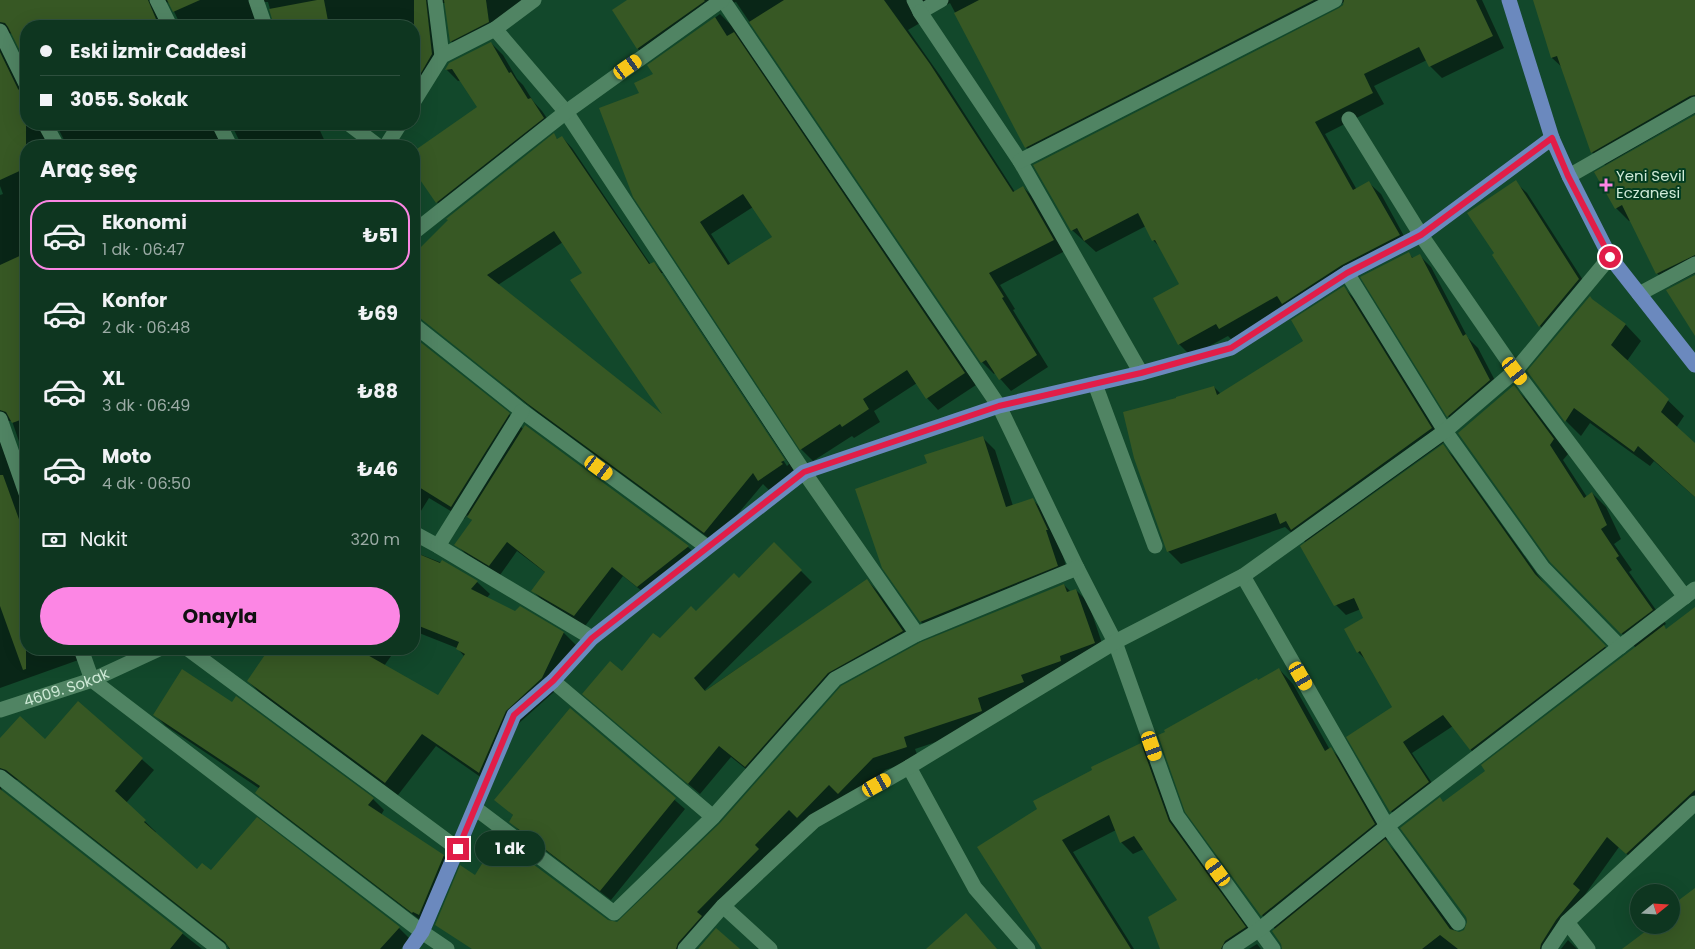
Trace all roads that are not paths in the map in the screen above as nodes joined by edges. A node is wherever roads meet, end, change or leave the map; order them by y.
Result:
1 (157, 0) edge
2 (256, 0) edge
3 (435, 0) edge
4 (534, 0) edge
5 (723, 0) edge
6 (941, 0) edge
7 (1335, 0) edge
8 (1510, 0) edge
9 (917, 6) edge
10 (167, 20) edge
11 (263, 20) edge
12 (494, 29) junction
13 (0, 31) edge
14 (442, 56) junction
15 (20, 72) edge
16 (420, 92) edge
17 (1695, 104) edge
18 (566, 112) junction
19 (1349, 119) dead end
20 (357, 130) edge
21 (1552, 138) junction
22 (370, 140) edge
23 (1020, 161) junction
24 (1568, 176) junction
25 (420, 227) edge
26 (1421, 235) junction
27 (1610, 257) junction
28 (1695, 264) edge
29 (1347, 273) junction
30 (1639, 294) junction
31 (420, 330) edge
32 (1695, 365) edge
33 (1515, 371) junction
34 (1141, 373) junction
35 (1095, 384) junction
36 (999, 406) junction
37 (522, 411) junction
38 (0, 421) edge
39 (1445, 431) junction
40 (804, 472) junction
41 (20, 476) edge
42 (420, 536) edge
43 (438, 546) junction
44 (1155, 546) dead end
45 (707, 547) junction
46 (1077, 568) junction
47 (1243, 576) junction
48 (1690, 593) edge
49 (917, 634) junction
50 (592, 638) junction
51 (1116, 642) junction
52 (1620, 647) junction
53 (83, 655) edge
54 (146, 655) edge
55 (196, 655) edge
56 (92, 680) junction
57 (553, 681) junction
58 (0, 710) edge
59 (909, 767) junction
60 (0, 777) edge
61 (1694, 805) edge
62 (475, 808) junction
63 (713, 817) junction
64 (1388, 826) junction
65 (458, 849) junction
66 (722, 906) junction
67 (1567, 922) junction
68 (1458, 923) dead end
69 (1260, 929) junction
70 (422, 932) junction
71 (219, 949) edge
72 (410, 949) edge
73 (447, 949) edge
74 (684, 949) edge
75 (770, 949) edge
76 (1028, 949) edge
77 (1230, 949) edge
78 (1273, 949) edge
79 (1549, 949) edge
80 (1588, 949) edge

1 - 10 street
2 - 11 street
3 - 14 street
4 - 12 street
5 - 18 street
5 - 36 street
6 - 9 street
7 - 23 street
8 - 21 main road
9 - 23 street
12 - 14 street
12 - 18 street
13 - 15 street
14 - 16 street
17 - 24 street
18 - 25 street
18 - 40 street
19 - 26 street
20 - 22 street
21 - 24 main road
21 - 26 main road
23 - 34 street
24 - 27 main road
26 - 29 main road
26 - 33 street
27 - 30 main road
27 - 33 street
28 - 30 street
29 - 34 main road
29 - 39 street
30 - 32 main road
31 - 37 street
33 - 39 street
33 - 48 street
34 - 35 main road
35 - 36 main road
35 - 44 street
36 - 40 main road
36 - 46 street
37 - 43 street
37 - 45 street
38 - 41 street
39 - 47 street
39 - 52 street
40 - 45 main road
40 - 49 street
42 - 43 street
43 - 50 street
45 - 50 main road
46 - 49 street
46 - 51 street
47 - 51 street
47 - 64 street
48 - 52 street
49 - 63 street
50 - 57 main road
51 - 59 street
51 - 69 street
52 - 64 street
53 - 56 street
54 - 56 street, 4609. Sokak
55 - 65 street
56 - 58 street, 4609. Sokak
56 - 70 street
57 - 62 main road
57 - 63 street
59 - 66 street
59 - 76 street
60 - 71 street
61 - 67 street
62 - 63 street
62 - 65 main road
64 - 68 street
64 - 69 street
65 - 70 main road
66 - 74 street
66 - 75 street
67 - 79 street
67 - 80 street
69 - 77 street
69 - 78 street
70 - 72 main road
70 - 73 street

